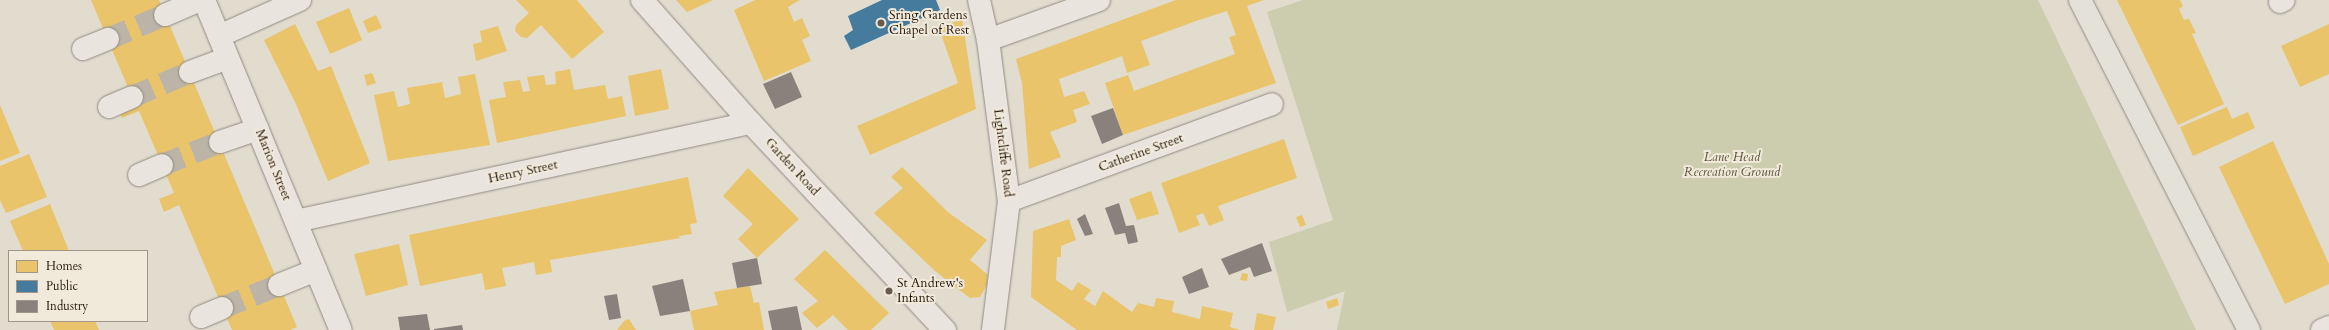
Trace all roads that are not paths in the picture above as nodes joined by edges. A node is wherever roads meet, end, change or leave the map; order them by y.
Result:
1 (200, 0) edge
2 (204, 0) edge
3 (300, 0) edge
4 (642, 0) edge
5 (979, 0) edge
6 (1099, 0) edge
7 (2080, 0) edge
8 (165, 14) tunnel mouth
9 (219, 36) junction
10 (108, 39) tunnel mouth
11 (988, 40) junction
12 (83, 49) dead end
13 (228, 58) junction
14 (190, 72) tunnel mouth
15 (132, 96) tunnel mouth
16 (1272, 104) dead end
17 (108, 106) dead end
18 (751, 123) junction
19 (258, 129) junction
20 (220, 142) tunnel mouth
21 (162, 165) tunnel mouth
22 (139, 175) dead end
23 (1009, 201) junction
24 (296, 221) junction
25 (316, 270) junction
26 (279, 285) tunnel mouth
27 (222, 308) tunnel mouth
28 (202, 317) dead end
29 (2329, 327) edge
30 (341, 330) edge
31 (945, 330) edge
32 (993, 330) edge
33 (2249, 330) edge
34 (2322, 330) edge

1 - 8 street
2 - 9 street, Marion Street
3 - 9 street
4 - 18 street, Garden Road
5 - 11 street, Lightcliffe Road
6 - 11 street
7 - 33 main road
9 - 13 street, Marion Street
10 - 12 street
11 - 23 street, Lightcliffe Road
13 - 14 street
13 - 19 street, Marion Street
15 - 17 street
16 - 23 street, Catherine Street
18 - 24 street, Henry Street
18 - 31 street, Garden Road
19 - 20 street
19 - 24 street, Marion Street
21 - 22 street
23 - 32 street, Lightcliffe Road
24 - 25 street, Marion Street
25 - 26 street
25 - 30 street, Marion Street
27 - 28 street
29 - 34 street

